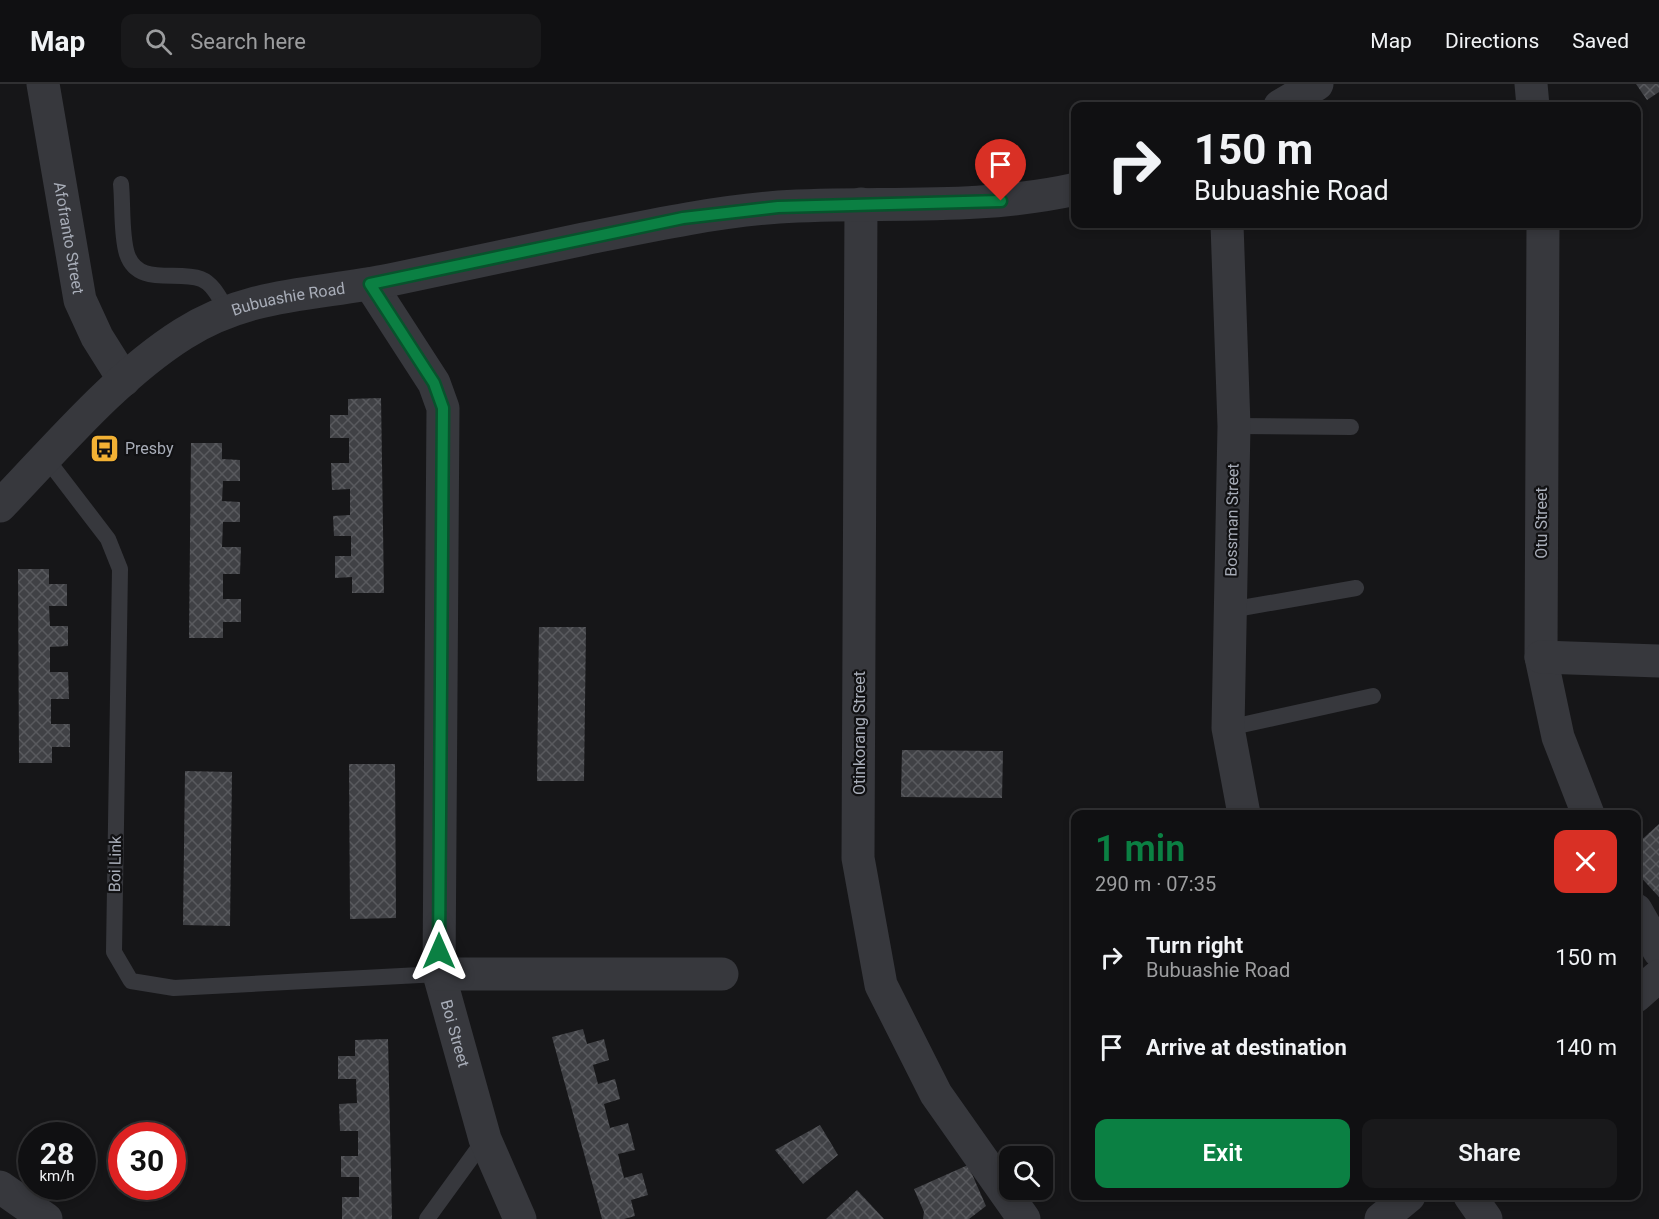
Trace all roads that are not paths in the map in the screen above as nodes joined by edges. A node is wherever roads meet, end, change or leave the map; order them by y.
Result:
1 (43, 84) edge
2 (1317, 84) edge
3 (1531, 84) edge
4 (1287, 102) edge
5 (1533, 102) edge
6 (122, 184) dead end
7 (1071, 190) edge
8 (861, 204) junction
9 (1227, 228) edge
10 (1543, 228) edge
11 (370, 284) junction
12 (228, 312) junction
13 (124, 380) junction
14 (1233, 426) junction
15 (1351, 427) dead end
16 (46, 458) junction
17 (0, 506) edge
18 (1356, 588) dead end
19 (1230, 610) junction
20 (1541, 657) junction
21 (1659, 662) edge
22 (1374, 696) dead end
23 (1228, 728) junction
24 (1243, 810) edge
25 (1586, 810) edge
26 (1641, 919) edge
27 (1659, 951) edge
28 (439, 974) junction
29 (722, 974) dead end
30 (1659, 976) edge
31 (1641, 992) edge
32 (485, 1139) junction
33 (0, 1187) edge
34 (1404, 1200) edge
35 (1473, 1200) edge
36 (46, 1219) edge
37 (427, 1219) edge
38 (520, 1219) edge
39 (1024, 1219) edge
40 (1381, 1219) edge
41 (1486, 1219) edge

1 - 13 street, Afofranto Street
2 - 4 street
3 - 5 street
6 - 12 lane
7 - 8 street, Bubuashie Road
8 - 11 street, Bubuashie Road
8 - 39 street, Otinkorang Street
9 - 14 street, Bossman Street
10 - 20 street, Otu Street
11 - 12 street, Bubuashie Road
11 - 28 street, Boi Street
12 - 13 street, Bubuashie Road
13 - 16 street, Bubuashie Road
14 - 15 lane
14 - 19 street, Bossman Street
16 - 17 street, Bubuashie Road
16 - 28 lane, Boi Link
18 - 19 lane
19 - 23 street, Bossman Street
20 - 21 street
20 - 25 street, Otu Street
22 - 23 lane
23 - 24 street, Bossman Street
26 - 27 street
28 - 29 street
28 - 32 street, Boi Street
30 - 31 street
32 - 37 lane
32 - 38 street, Boi Street
33 - 36 street
34 - 40 street
35 - 41 street

